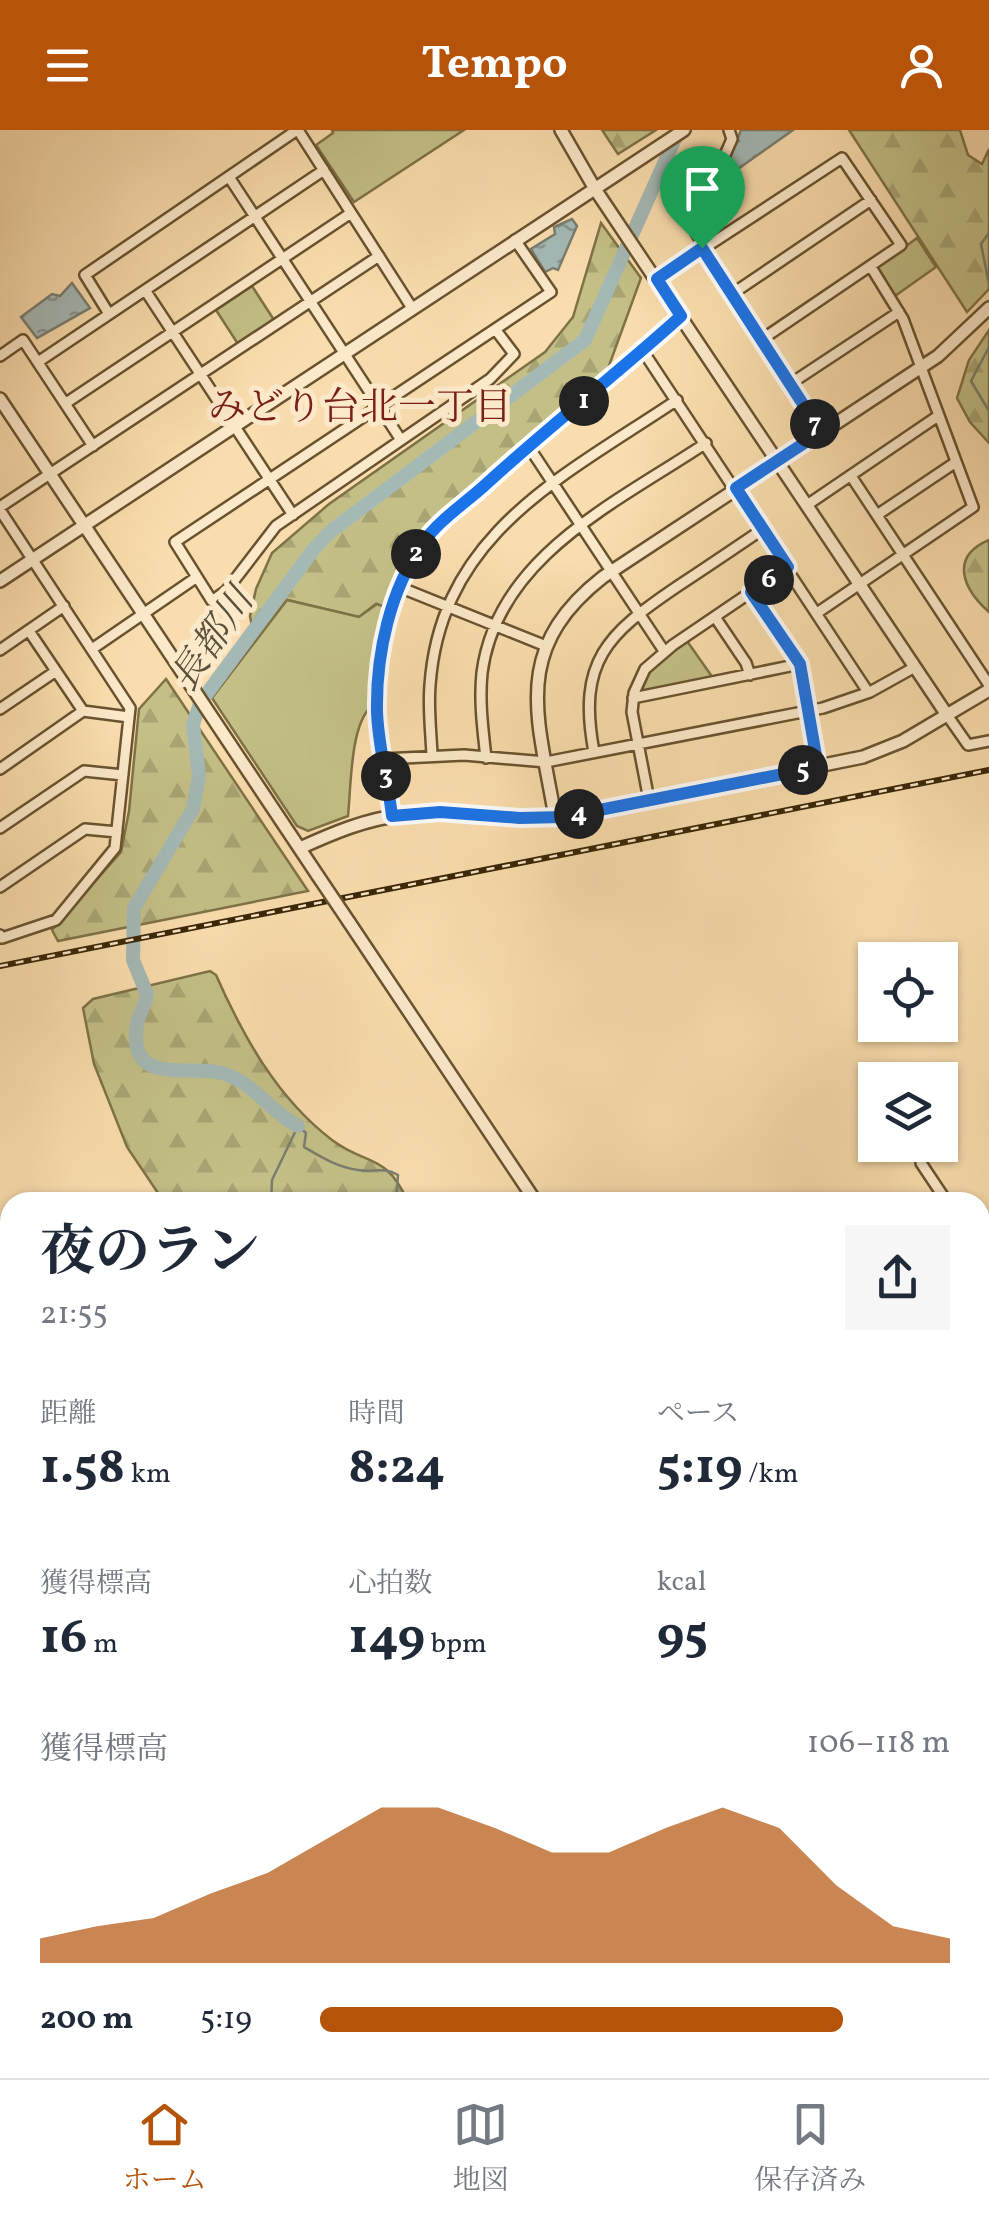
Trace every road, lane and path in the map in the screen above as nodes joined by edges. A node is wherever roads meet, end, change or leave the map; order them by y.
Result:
1 (297, 130) edge
2 (561, 130) edge
3 (684, 130) edge
4 (730, 130) edge
5 (324, 170) junction
6 (229, 176) junction
7 (594, 189) junction
8 (871, 200) junction
9 (350, 213) junction
10 (255, 216) junction
11 (515, 240) junction
12 (702, 248) junction
13 (379, 256) junction
14 (283, 260) junction
15 (870, 267) junction
16 (657, 279) junction
17 (145, 290) junction
18 (732, 294) junction
19 (310, 302) junction
20 (412, 308) junction
21 (989, 308) edge
22 (899, 312) junction
23 (109, 314) junction
24 (681, 316) junction
25 (495, 328) junction
26 (173, 333) junction
27 (762, 340) junction
28 (643, 350) junction
29 (343, 353) junction
30 (0, 356) edge
31 (38, 362) junction
32 (920, 367) junction
33 (200, 375) junction
34 (790, 384) junction
35 (0, 400) edge
36 (677, 400) junction
37 (66, 403) junction
38 (377, 407) junction
39 (938, 416) junction
40 (234, 424) junction
41 (821, 432) junction
42 (401, 440) junction
43 (706, 442) junction
44 (93, 446) junction
45 (529, 447) junction
46 (777, 460) junction
47 (956, 462) junction
48 (51, 474) junction
49 (851, 476) junction
50 (269, 479) junction
51 (554, 483) junction
52 (736, 488) junction
53 (807, 505) junction
54 (0, 509) edge
55 (293, 515) junction
56 (877, 515) junction
57 (85, 525) junction
58 (582, 525) junction
59 (763, 530) junction
60 (903, 554) junction
61 (32, 559) junction
62 (788, 567) junction
63 (613, 570) junction
64 (197, 577) junction
65 (0, 580) edge
66 (860, 584) junction
67 (399, 587) junction
68 (751, 592) junction
69 (64, 606) junction
70 (448, 606) junction
71 (639, 613) junction
72 (817, 613) junction
73 (144, 614) junction
74 (715, 616) junction
75 (494, 625) junction
76 (28, 630) junction
77 (546, 646) junction
78 (92, 649) junction
79 (0, 650) edge
80 (664, 652) junction
81 (800, 664) junction
82 (915, 667) junction
83 (56, 672) junction
84 (750, 675) junction
85 (989, 688) edge
86 (868, 692) junction
87 (634, 698) junction
88 (0, 709) edge
89 (808, 710) junction
90 (83, 712) junction
91 (947, 715) junction
92 (130, 717) junction
93 (989, 740) edge
94 (638, 744) junction
95 (594, 752) junction
96 (432, 755) junction
97 (383, 758) junction
98 (486, 758) junction
99 (546, 762) junction
100 (818, 767) junction
101 (0, 768) edge
102 (123, 775) junction
103 (649, 800) junction
104 (392, 816) junction
105 (555, 817) junction
106 (0, 828) edge
107 (116, 832) junction
108 (300, 848) junction
109 (0, 887) edge
110 (0, 935) edge
111 (921, 1163) dead end
112 (529, 1192) edge
113 (940, 1192) edge

1 - 5 street
1 - 6 street
2 - 7 street
3 - 7 street
4 - 12 street
5 - 9 street
5 - 10 street
6 - 10 street
6 - 23 street
7 - 11 street
7 - 16 street
8 - 12 street
8 - 15 street
8 - 18 street
9 - 13 street
9 - 14 street
10 - 14 street
10 - 17 street
11 - 20 street
11 - 25 street
12 - 16 street
12 - 18 street
13 - 19 street
13 - 20 street
14 - 19 street
14 - 26 street
15 - 22 street
15 - 27 street
16 - 24 street
17 - 23 street
17 - 26 street
18 - 27 street
19 - 29 street
19 - 33 street
20 - 29 street
21 - 32 street
22 - 32 street
22 - 34 street
23 - 31 street
24 - 28 street
24 - 46 street
25 - 38 street
25 - 42 street
26 - 33 street
26 - 37 street
27 - 34 street
28 - 36 street
28 - 45 street
29 - 38 street
29 - 40 street
30 - 31 street
31 - 37 street
32 - 39 street
32 - 41 street
33 - 40 street
33 - 44 street
34 - 41 street
35 - 48 street
36 - 43 street
36 - 51 street
37 - 44 street
38 - 42 street
38 - 50 street
39 - 47 street
39 - 49 street
40 - 50 street
40 - 57 street
41 - 46 street
42 - 55 street
43 - 52 street
43 - 58 street
44 - 48 street
45 - 51 street
45 - 67 street
46 - 52 street
46 - 53 street
47 - 56 street
47 - 60 street
48 - 54 street
48 - 57 street
49 - 53 street
49 - 56 street
50 - 55 street
50 - 64 street
51 - 58 street
51 - 70 street
52 - 59 street
52 - 63 street
53 - 66 street
54 - 61 street
55 - 64 street
56 - 60 street
57 - 61 street
57 - 73 street
58 - 63 street
58 - 75 street
59 - 62 street
59 - 71 street
60 - 66 street
60 - 85 street
61 - 65 street
61 - 69 street
62 - 68 street
62 - 72 street
63 - 71 street
63 - 77 street
64 - 73 street
66 - 72 street
66 - 82 street
67 - 70 street
67 - 97 street
68 - 74 street
68 - 81 street
69 - 76 street
69 - 78 street
70 - 75 street
70 - 96 street
71 - 80 street
71 - 95 street
72 - 86 street
73 - 78 street
73 - 108 street
74 - 80 street
74 - 84 street
75 - 77 street
75 - 98 street
76 - 79 street
76 - 83 street
77 - 99 street
78 - 92 street
80 - 87 street
81 - 84 street
81 - 89 street
82 - 86 street
82 - 91 street
83 - 88 street
83 - 90 street
84 - 87 street
85 - 91 street
86 - 89 street
87 - 94 street
89 - 94 street
89 - 100 street
90 - 92 street
90 - 101 street
91 - 93 street
91 - 100 street
92 - 102 street
94 - 95 street
94 - 103 street
95 - 99 street
96 - 97 street
96 - 98 street
97 - 104 street
98 - 99 street
99 - 105 street
100 - 103 street
102 - 106 street
102 - 107 street
103 - 105 street
104 - 105 street
104 - 108 street
107 - 109 street
107 - 110 street
108 - 112 street, bridge
111 - 113 street

